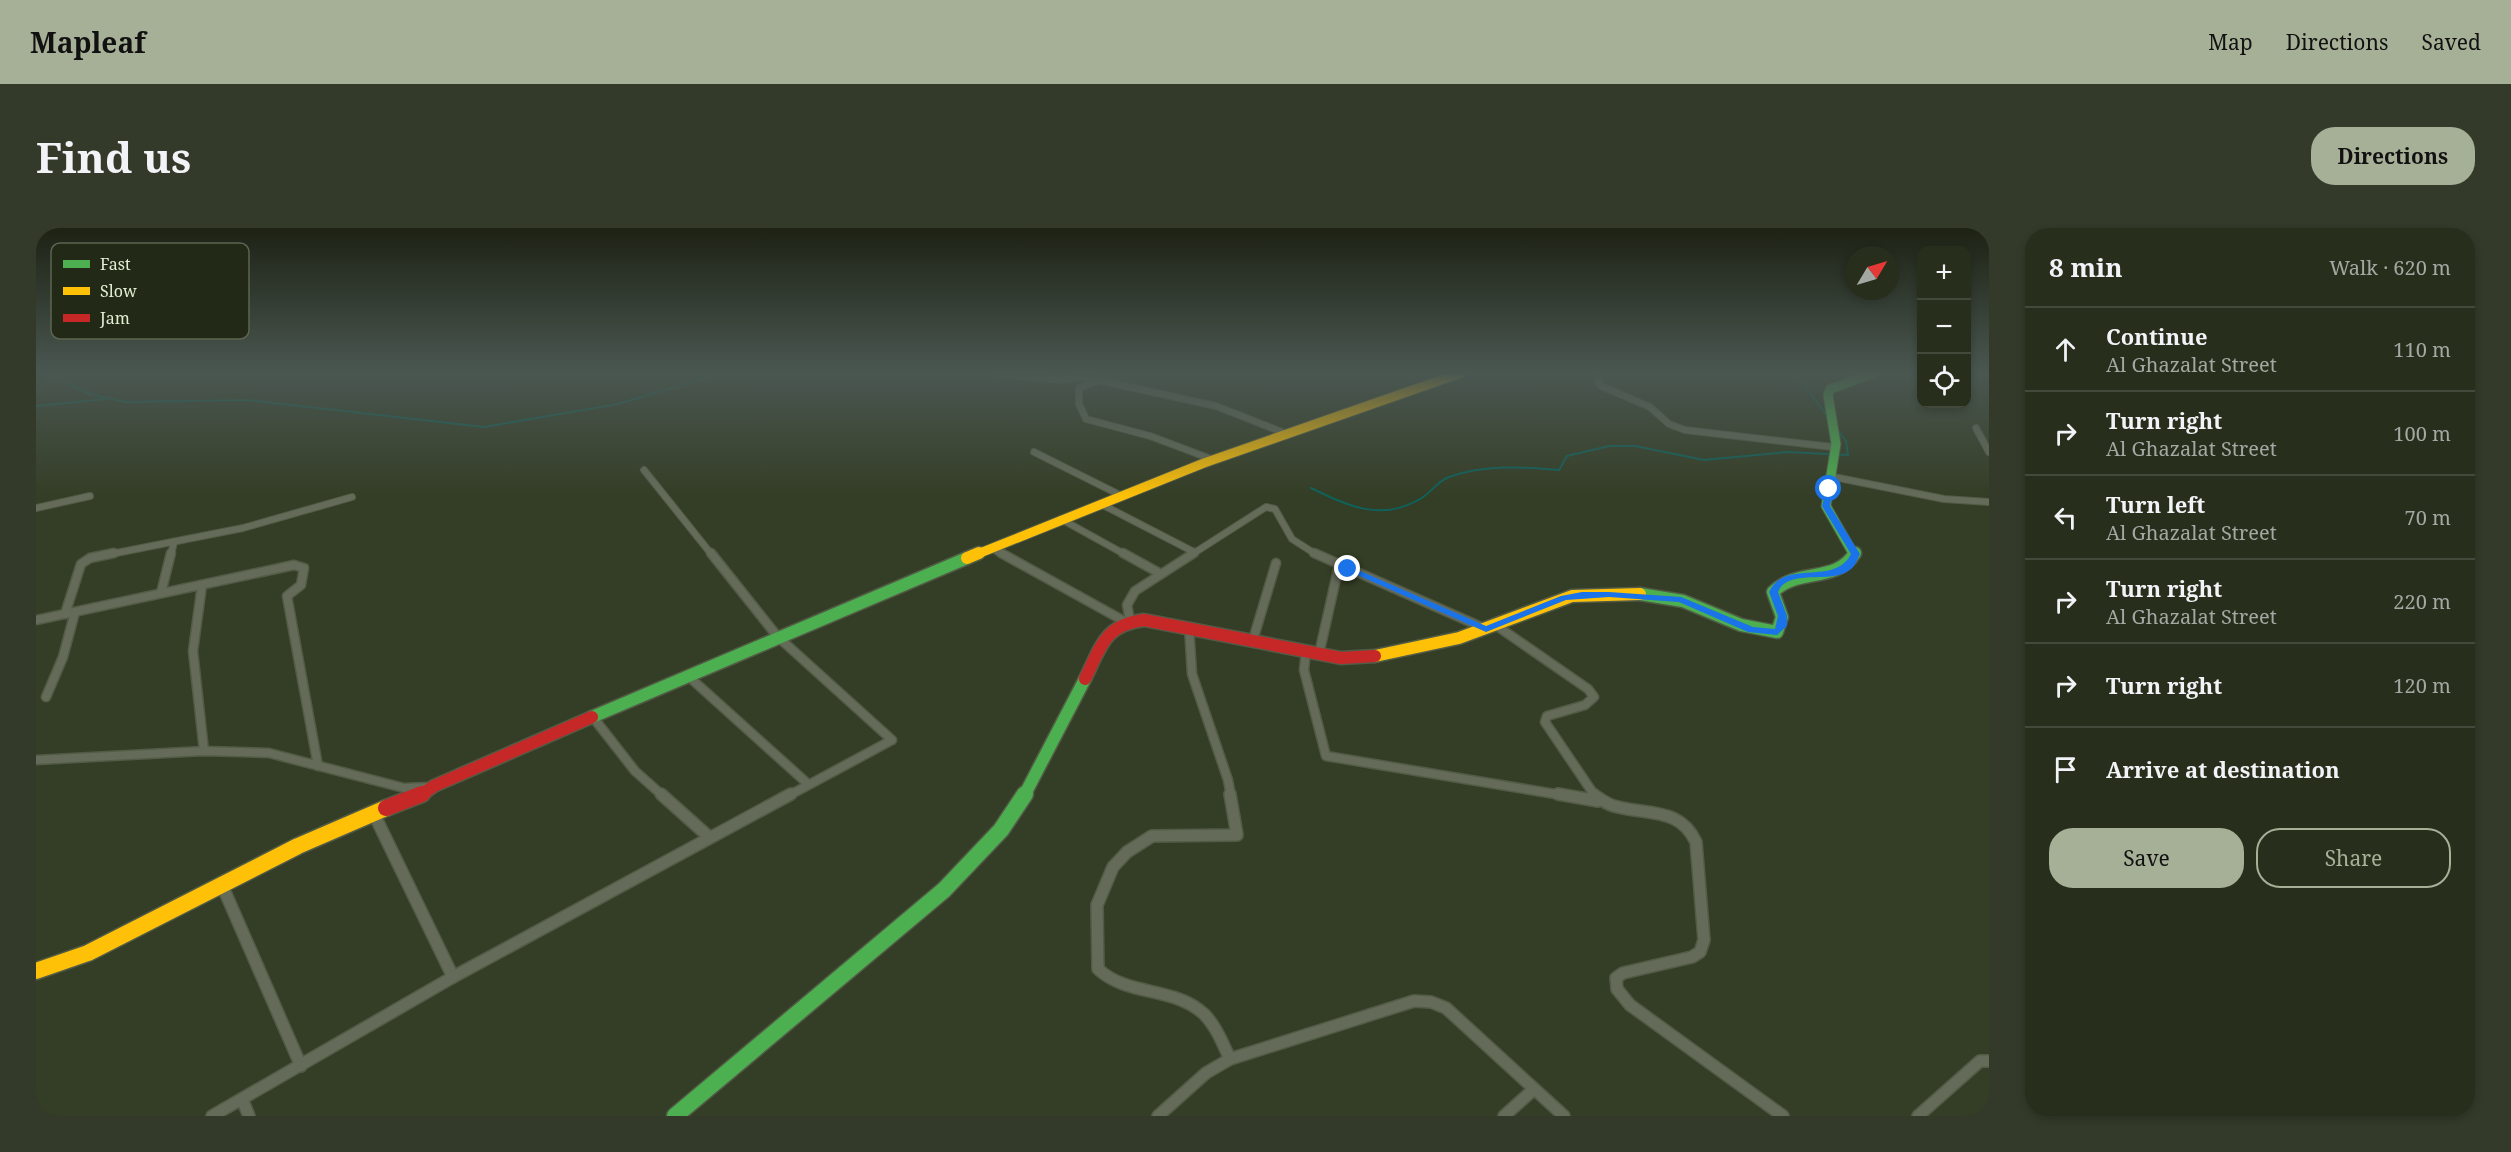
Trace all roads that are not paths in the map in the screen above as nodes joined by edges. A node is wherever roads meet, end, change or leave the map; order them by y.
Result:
1 (1082, 414) edge
2 (1237, 414) edge
3 (1343, 414) edge
4 (1659, 414) edge
5 (1831, 414) edge
6 (1976, 428) dead end
7 (1287, 434) junction
8 (1833, 447) junction
9 (1034, 452) dead end
10 (1989, 452) edge
11 (1214, 459) junction
12 (644, 470) dead end
13 (1834, 477) junction
14 (90, 496) dead end
15 (352, 496) dead end
16 (1122, 496) junction
17 (1989, 502) edge
18 (1101, 504) junction
19 (36, 508) edge
20 (1061, 519) junction
21 (174, 542) junction
22 (991, 548) junction
23 (1194, 552) junction
24 (1276, 563) dead end
25 (1339, 565) junction
26 (1161, 574) junction
27 (202, 585) junction
28 (161, 593) junction
29 (75, 612) junction
30 (64, 614) junction
31 (36, 620) edge
32 (1127, 621) junction
33 (1189, 627) junction
34 (1491, 628) junction
35 (777, 636) junction
36 (1253, 640) junction
37 (1312, 653) junction
38 (687, 675) junction
39 (46, 697) dead end
40 (592, 716) junction
41 (204, 751) junction
42 (36, 760) edge
43 (318, 766) junction
44 (808, 784) junction
45 (434, 786) junction
46 (1602, 802) junction
47 (373, 812) junction
48 (709, 837) junction
49 (222, 885) junction
50 (36, 971) edge
51 (453, 977) junction
52 (1230, 1059) junction
53 (1989, 1061) edge
54 (301, 1066) junction
55 (1533, 1090) junction
56 (242, 1099) junction
57 (1161, 1115) edge
58 (212, 1116) edge
59 (249, 1116) edge
60 (675, 1116) edge
61 (1504, 1116) edge
62 (1564, 1116) edge
63 (1783, 1116) edge
64 (1918, 1116) edge

1 - 11 street
2 - 7 street
3 - 7 street
4 - 8 street
5 - 8 street
6 - 10 street
7 - 11 street
8 - 13 street
9 - 16 street
11 - 16 street
12 - 35 street
13 - 17 street
13 - 34 street
14 - 19 street
15 - 21 street
16 - 18 street
18 - 20 street
18 - 23 street
20 - 22 street
20 - 26 street
21 - 28 street
21 - 30 street
22 - 32 street
22 - 35 street
23 - 25 street
23 - 26 street
24 - 36 street
25 - 34 street
25 - 37 street
26 - 32 street
27 - 28 street
27 - 41 street
27 - 43 street
28 - 29 street
29 - 30 street
29 - 39 street
30 - 31 street
32 - 33 street
32 - 60 street
33 - 36 street
33 - 52 street
34 - 37 street
34 - 46 street
35 - 38 street
35 - 44 street
36 - 37 street
37 - 46 street
38 - 40 street
38 - 44 street
40 - 45 street
40 - 48 street
41 - 42 street
41 - 43 street
43 - 45 street
44 - 48 street
45 - 47 street
46 - 63 street
47 - 49 street
47 - 51 street
48 - 51 street
49 - 50 street
49 - 54 street
51 - 54 street
52 - 55 street
52 - 57 street
53 - 64 street
54 - 56 street
55 - 61 street
55 - 62 street
56 - 58 street
56 - 59 street

